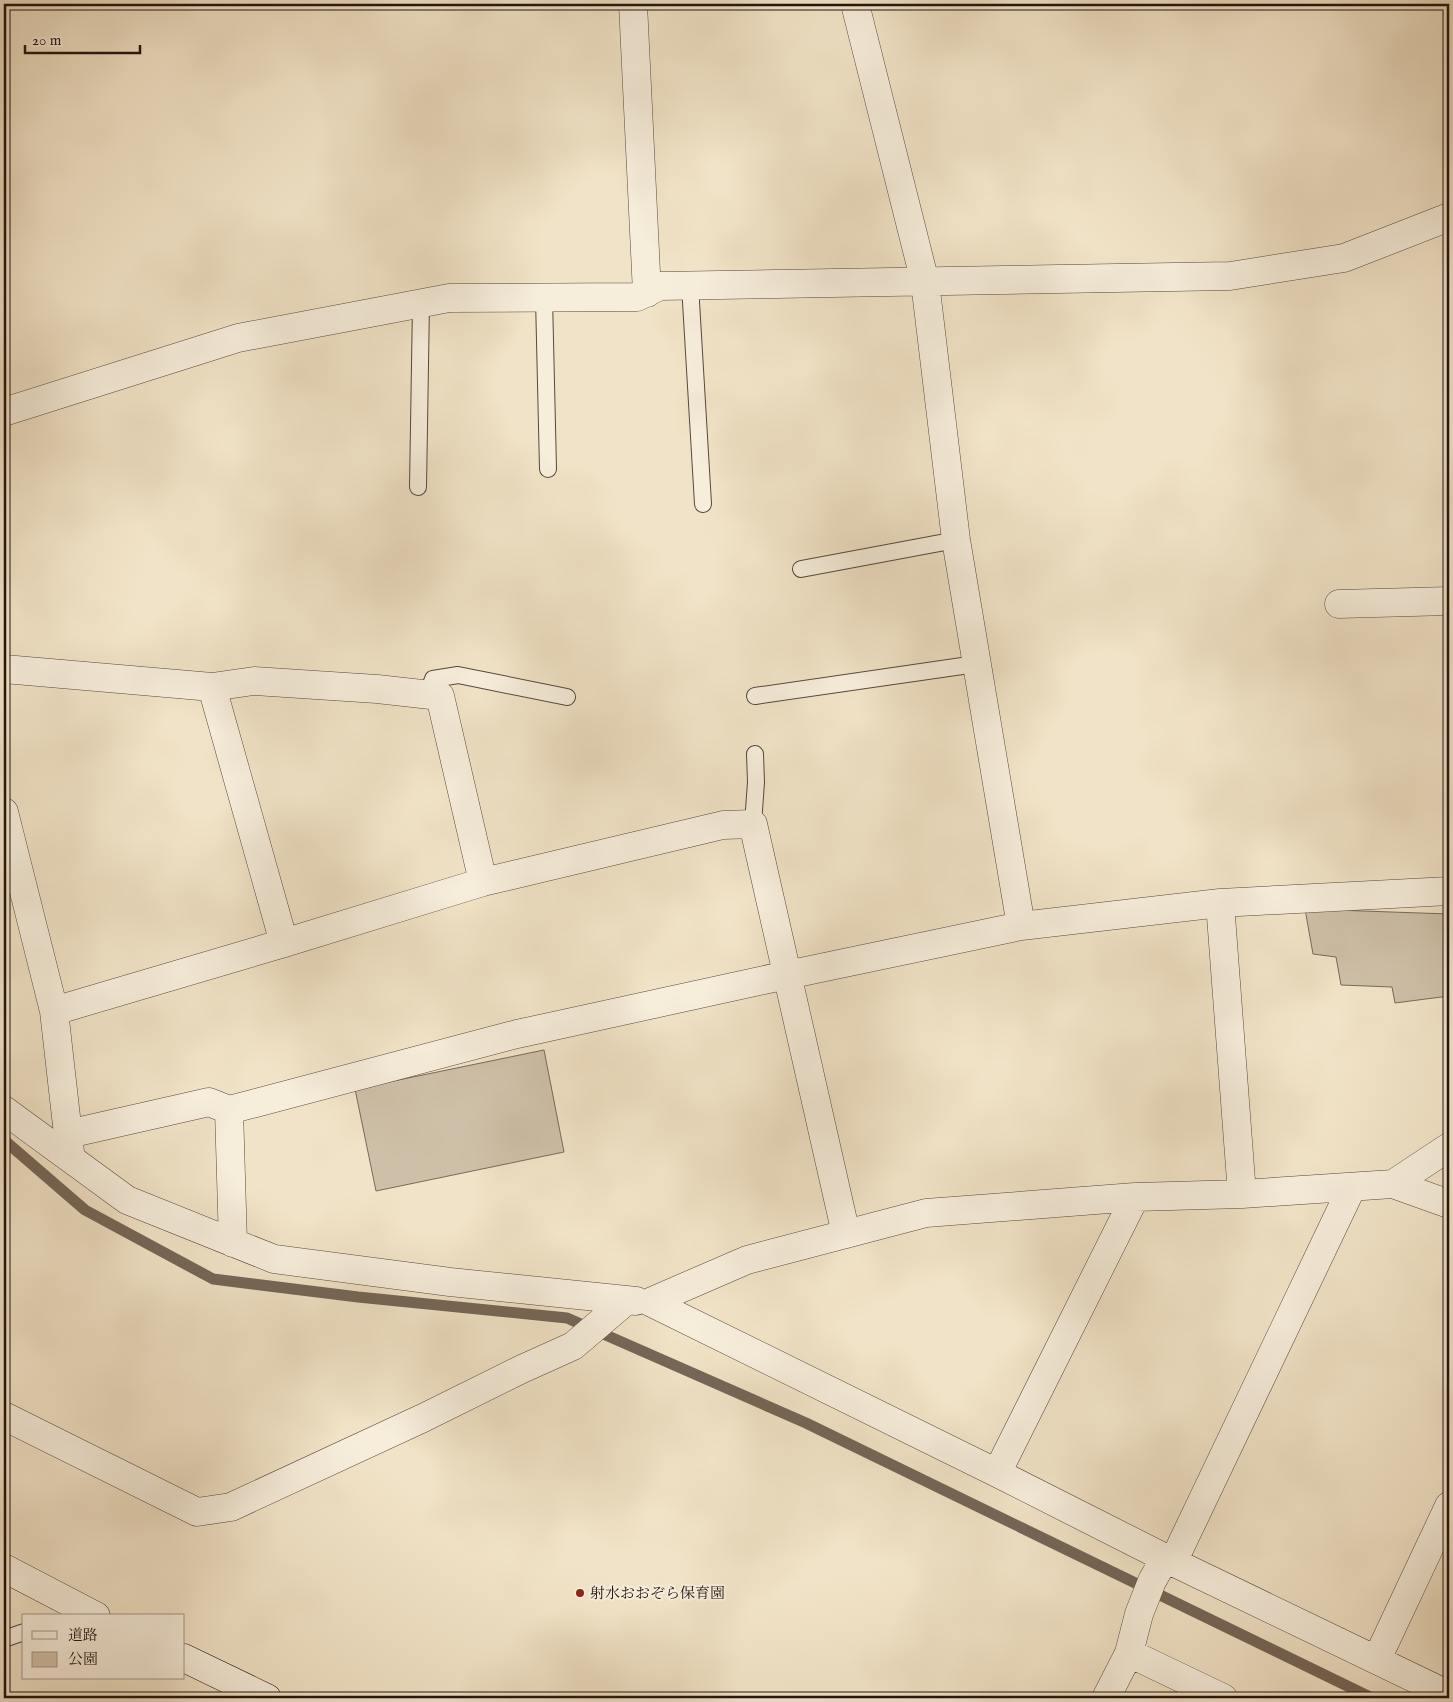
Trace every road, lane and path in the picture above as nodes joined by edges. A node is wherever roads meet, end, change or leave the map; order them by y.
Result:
1 (633, 4) edge
2 (855, 4) edge
3 (1449, 217) edge
4 (925, 282) junction
5 (690, 285) junction
6 (647, 293) junction
7 (544, 298) junction
8 (421, 304) junction
9 (4, 412) edge
10 (548, 469) dead end
11 (418, 487) dead end
12 (703, 504) dead end
13 (956, 540) junction
14 (801, 569) dead end
15 (1449, 601) edge
16 (1339, 604) dead end
17 (976, 664) junction
18 (4, 669) edge
19 (212, 687) junction
20 (427, 695) junction
21 (755, 696) dead end
22 (567, 697) dead end
23 (754, 754) dead end
24 (4, 812) edge
25 (753, 824) junction
26 (483, 882) junction
27 (1449, 891) edge
28 (1220, 903) junction
29 (1020, 926) junction
30 (284, 944) junction
31 (787, 975) junction
32 (54, 1011) junction
33 (4, 1110) edge
34 (229, 1110) junction
35 (69, 1146) junction
36 (1449, 1147) edge
37 (1393, 1184) junction
38 (1352, 1187) junction
39 (1242, 1194) junction
40 (1135, 1197) junction
41 (1449, 1204) edge
42 (846, 1234) junction
43 (233, 1243) junction
44 (638, 1301) junction
45 (4, 1416) edge
46 (997, 1473) junction
47 (1449, 1506) edge
48 (1163, 1567) junction
49 (4, 1568) edge
50 (82, 1614) edge
51 (22, 1633) edge
52 (4, 1639) edge
53 (1129, 1653) junction
54 (185, 1658) edge
55 (1376, 1659) junction
56 (1449, 1695) edge
57 (267, 1698) edge
58 (1106, 1698) edge
59 (1223, 1698) edge

1 - 6 street
2 - 4 street
3 - 4 street
4 - 5 street
4 - 13 street
5 - 6 street
5 - 12 lane
6 - 7 street
7 - 8 street
7 - 10 lane
8 - 9 street
8 - 11 lane
13 - 14 lane
13 - 17 street
15 - 16 street
17 - 21 lane
17 - 29 street
18 - 19 street
19 - 20 street
19 - 30 street
20 - 22 lane
20 - 26 street
23 - 25 lane
24 - 32 street
25 - 26 street
25 - 31 street
26 - 30 street
27 - 28 street
28 - 29 street
28 - 39 street
29 - 31 street
30 - 32 street
31 - 34 street
31 - 42 street
32 - 35 street
33 - 35 street
34 - 35 street
34 - 43 street
35 - 43 street
36 - 37 street
37 - 38 street
37 - 41 street
38 - 39 street
38 - 48 street
39 - 40 street
40 - 42 street
40 - 46 street
42 - 44 street
43 - 44 street
44 - 45 street
44 - 46 street
46 - 48 street
47 - 55 street
48 - 53 street
48 - 55 street
49 - 50 street
51 - 52 lane
53 - 58 street
53 - 59 street
54 - 57 street
55 - 56 street

